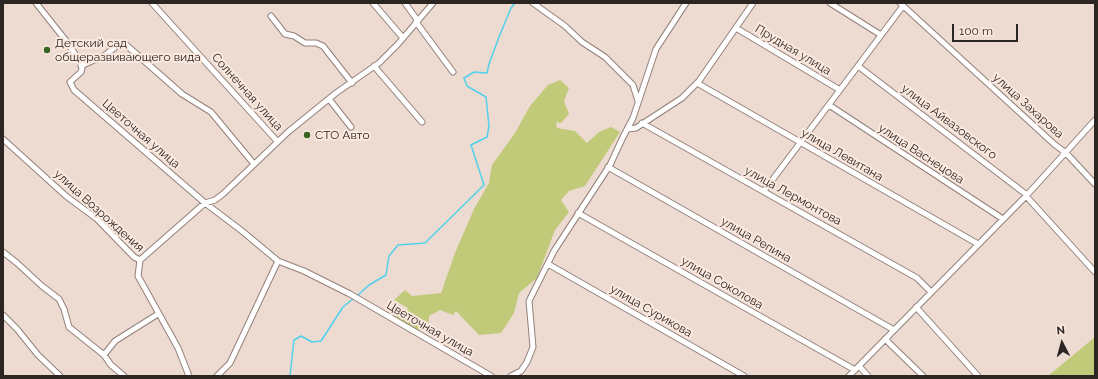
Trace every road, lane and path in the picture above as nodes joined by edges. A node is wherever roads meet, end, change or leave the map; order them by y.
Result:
1 (36, 3) edge
2 (152, 3) edge
3 (373, 3) edge
4 (405, 3) edge
5 (433, 3) edge
6 (533, 3) edge
7 (686, 3) edge
8 (753, 3) edge
9 (830, 3) edge
10 (902, 4) edge
11 (271, 16) dead end
12 (417, 22) junction
13 (736, 28) junction
14 (881, 35) junction
15 (403, 38) junction
16 (82, 66) junction
17 (374, 66) junction
18 (858, 66) junction
19 (453, 72) dead end
20 (352, 83) junction
21 (697, 83) junction
22 (840, 90) junction
23 (329, 99) junction
24 (639, 102) junction
25 (829, 105) junction
26 (1095, 120) edge
27 (422, 122) dead end
28 (642, 123) junction
29 (351, 127) dead end
30 (628, 129) junction
31 (3, 139) edge
32 (278, 141) junction
33 (800, 143) junction
34 (1066, 153) junction
35 (254, 164) junction
36 (608, 167) junction
37 (1095, 184) edge
38 (764, 191) junction
39 (1026, 196) junction
40 (205, 203) junction
41 (578, 213) junction
42 (1003, 219) junction
43 (978, 244) junction
44 (3, 252) edge
45 (140, 260) junction
46 (278, 261) junction
47 (548, 264) junction
48 (1095, 272) edge
49 (931, 292) junction
50 (916, 307) junction
51 (158, 314) junction
52 (3, 315) edge
53 (894, 330) junction
54 (885, 339) junction
55 (104, 355) junction
56 (857, 368) junction
57 (60, 376) edge
58 (124, 376) edge
59 (189, 376) edge
60 (217, 376) edge
61 (491, 376) edge
62 (511, 376) edge
63 (744, 376) edge
64 (850, 376) edge
65 (868, 376) edge
66 (923, 376) edge
67 (978, 376) edge

1 - 16 street
2 - 32 street, Солнечная улица
3 - 15 street
4 - 12 street
5 - 12 street
6 - 24 street
7 - 24 street
8 - 13 street
9 - 14 street
10 - 14 street
10 - 34 street, улица Захарова
11 - 20 street
12 - 15 street
12 - 19 street
13 - 21 street
13 - 22 street, Прудная улица
14 - 18 street
15 - 17 street
16 - 35 street
16 - 40 street, Цветочная улица
17 - 20 street
17 - 27 street
18 - 22 street
18 - 39 street, улица Айвазовского
20 - 23 street
21 - 28 street
21 - 33 street, улица Левитана
22 - 25 street
23 - 29 street
23 - 32 street
24 - 30 street
25 - 33 street
25 - 42 street, улица Васнецова
26 - 34 street
28 - 30 street
28 - 38 street, улица Лермонтова
30 - 36 street
31 - 45 street, улица Возрождения
32 - 35 street
33 - 38 street
33 - 43 street, улица Левитана
34 - 37 street, улица Захарова
34 - 39 street
35 - 40 street
36 - 41 street
36 - 53 street, улица Репина
38 - 49 street, улица Лермонтова
39 - 42 street
39 - 48 street, улица Айвазовского
40 - 45 street
40 - 46 street, Цветочная улица
41 - 47 street
41 - 56 street, улица Соколова
42 - 43 street
43 - 49 street
44 - 55 street
45 - 51 street, улица Возрождения
46 - 60 street
46 - 61 street, Цветочная улица
47 - 62 street
47 - 63 street, улица Сурикова
49 - 50 street
50 - 53 street
50 - 67 street
51 - 55 street
51 - 59 street, улица Возрождения
52 - 57 street
53 - 54 street
54 - 56 street
54 - 66 street
55 - 58 street
56 - 64 street
56 - 65 street, улица Соколова

